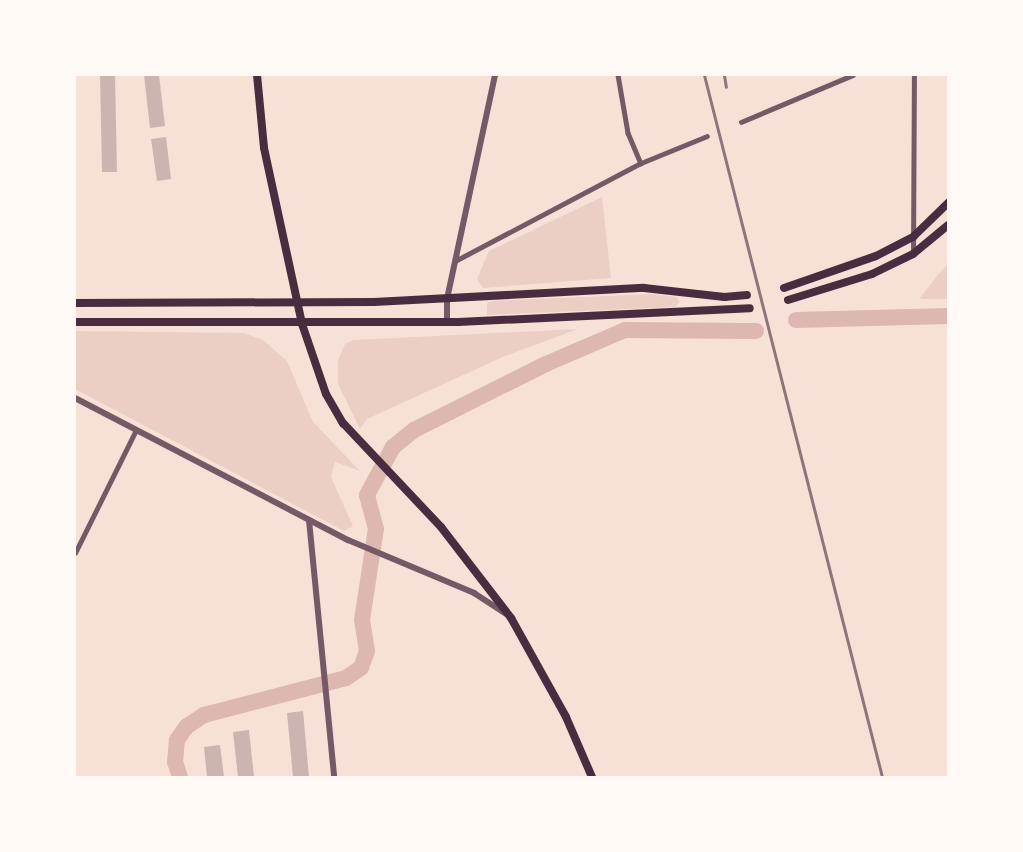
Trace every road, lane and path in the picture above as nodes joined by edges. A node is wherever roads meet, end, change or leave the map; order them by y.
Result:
1 (257, 75) edge
2 (495, 75) edge
3 (618, 75) edge
4 (853, 75) edge
5 (914, 75) edge
6 (741, 122) dead end
7 (708, 136) dead end
8 (640, 163) junction
9 (948, 203) edge
10 (948, 225) edge
11 (913, 237) junction
12 (913, 254) junction
13 (455, 261) junction
14 (784, 288) dead end
15 (747, 296) dead end
16 (447, 299) junction
17 (788, 300) dead end
18 (297, 302) junction
19 (75, 303) edge
20 (750, 308) dead end
21 (75, 322) edge
22 (447, 322) junction
23 (302, 324) junction
24 (75, 398) edge
25 (136, 430) junction
26 (309, 520) junction
27 (75, 553) edge
28 (511, 618) junction
29 (334, 777) edge
30 (592, 777) edge

1 - 18 main road
2 - 13 street
3 - 8 street
4 - 6 street
5 - 11 street
7 - 8 street
8 - 13 street
9 - 11 main road
10 - 12 main road
11 - 12 street
11 - 14 main road
12 - 17 main road
13 - 16 street
15 - 16 main road
16 - 18 main road
16 - 22 street
18 - 19 main road
18 - 23 main road
20 - 22 main road
21 - 23 main road
22 - 23 main road
23 - 28 main road
24 - 25 street
25 - 26 street
25 - 27 street
26 - 28 street
26 - 29 street
28 - 30 main road

